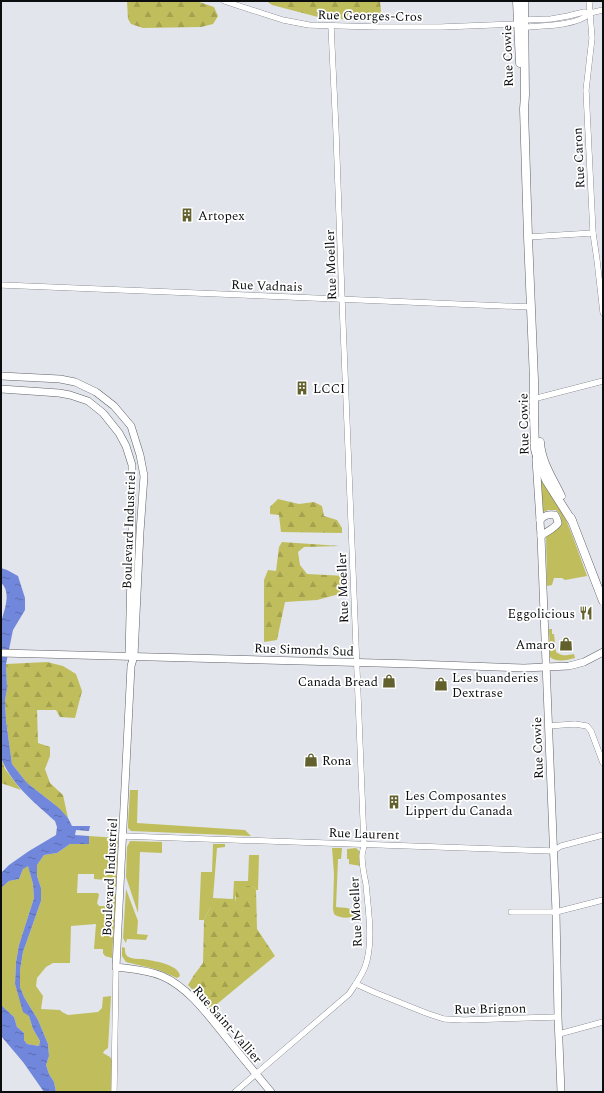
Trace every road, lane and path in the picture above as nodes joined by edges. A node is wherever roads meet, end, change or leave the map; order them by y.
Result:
1 (224, 1) edge
2 (517, 1) edge
3 (524, 1) edge
4 (590, 1) edge
5 (603, 10) edge
6 (590, 13) junction
7 (558, 18) junction
8 (522, 24) junction
9 (559, 24) junction
10 (331, 26) junction
11 (593, 234) junction
12 (528, 237) junction
13 (1, 285) edge
14 (342, 299) junction
15 (531, 307) junction
16 (603, 313) edge
17 (1, 376) edge
18 (534, 380) junction
19 (603, 381) edge
20 (1, 389) edge
21 (536, 398) junction
22 (535, 449) junction
23 (540, 520) junction
24 (572, 521) junction
25 (542, 536) junction
26 (603, 601) edge
27 (603, 652) edge
28 (1, 653) edge
29 (132, 658) junction
30 (356, 662) junction
31 (546, 667) junction
32 (548, 726) junction
33 (603, 763) edge
34 (603, 835) edge
35 (122, 836) junction
36 (364, 844) junction
37 (553, 851) junction
38 (603, 900) edge
39 (511, 912) dead end
40 (556, 912) junction
41 (116, 967) junction
42 (356, 984) junction
43 (558, 1017) junction
44 (603, 1022) edge
45 (559, 1034) junction
46 (256, 1074) junction
47 (114, 1092) edge
48 (235, 1092) edge
49 (271, 1092) edge
50 (561, 1092) edge

1 - 10 street, Rue Georges-Cros
2 - 8 main road, Rue Cowie
3 - 8 main road, Rue Cowie
4 - 6 street, Rue Caron
5 - 6 street, Rue Georges-Cros
6 - 7 street, Rue Georges-Cros
6 - 9 street, Rue Georges-Cros
6 - 11 street, Rue Caron
7 - 8 street, Rue Georges-Cros
7 - 9 street
8 - 9 street, Rue Georges-Cros
8 - 10 street, Rue Georges-Cros
8 - 12 main road, Rue Cowie
10 - 14 street, Rue Moeller
11 - 12 street
11 - 16 street, Rue Caron
12 - 15 main road, Rue Cowie
13 - 14 street, Rue Vadnais
14 - 15 street, Rue Vadnais
14 - 30 street, Rue Moeller
15 - 18 main road, Rue Cowie
17 - 29 street, Boulevard Industriel
18 - 21 main road, Rue Cowie
18 - 22 main road, Rue Cowie
19 - 21 street
20 - 29 street, Boulevard Industriel
21 - 24 main road, Rue Cowie
22 - 23 street, Rue Cowie
22 - 24 main road
23 - 25 street, Rue Cowie
23 - 25 street
24 - 26 main road
25 - 31 street, Rue Cowie
27 - 31 street, Rue Simonds Sud
28 - 29 street, Rue Simonds Sud
29 - 30 street, Rue Simonds Sud
29 - 35 street, Boulevard Industriel
30 - 31 street, Rue Simonds Sud
30 - 36 street, Rue Moeller
31 - 32 street, Rue Cowie
32 - 33 street
32 - 37 street, Rue Cowie
34 - 37 street, Rue Laurent
35 - 36 street, Rue Laurent
35 - 41 street, Boulevard Industriel
36 - 37 street, Rue Laurent
36 - 42 street, Rue Moeller
37 - 40 street, Rue Cowie
38 - 40 street
39 - 40 street
40 - 43 street, Rue Cowie
41 - 46 street, Rue Saint-Vallier
41 - 47 street, Boulevard Industriel
42 - 43 street, Rue Brignon
42 - 46 street, Rue Moeller
43 - 45 street, Rue Cowie
44 - 45 street
45 - 50 street, Rue Cowie
46 - 48 street, Rue Moeller
46 - 49 street, Rue Saint-Vallier

